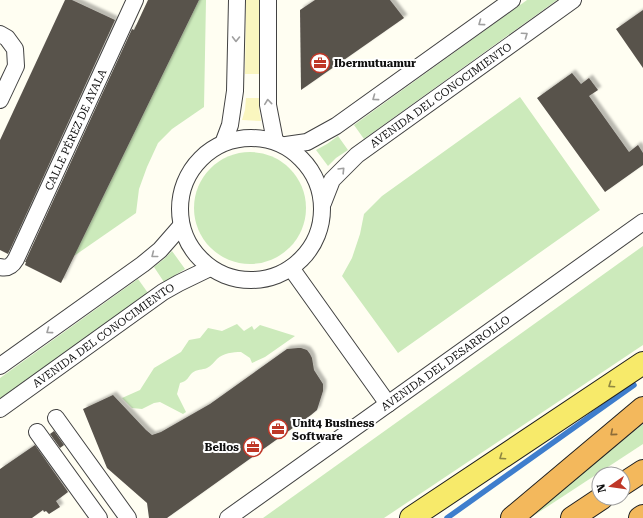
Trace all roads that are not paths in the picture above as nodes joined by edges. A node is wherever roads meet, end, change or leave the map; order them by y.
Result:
1 (135, 0) edge
2 (237, 0) edge
3 (268, 0) edge
4 (512, 0) edge
5 (573, 0) edge
6 (0, 34) edge
7 (0, 100) edge
8 (224, 141) junction
9 (281, 143) junction
10 (323, 203) junction
11 (643, 222) edge
12 (181, 226) junction
13 (0, 267) edge
14 (210, 268) junction
15 (291, 268) junction
16 (643, 363) edge
17 (0, 366) edge
18 (388, 404) junction
19 (643, 408) edge
20 (0, 409) edge
21 (56, 418) dead end
22 (37, 432) dead end
23 (643, 471) edge
24 (631, 479) edge
25 (591, 505) edge
26 (643, 516) edge
27 (99, 518) edge
28 (128, 518) edge
29 (228, 518) edge
30 (411, 518) edge
31 (512, 518) edge
32 (572, 518) edge
33 (640, 518) edge

1 - 13 street, CALLE PÉREZ DE AYALA
2 -> 8 street
9 -> 3 street
4 -> 9 street
10 -> 5 street, AVENIDA DEL CONOCIMIENTO
6 - 7 street
8 - 9 street
8 - 12 street
9 - 10 street
10 - 15 street
11 - 18 street, AVENIDA DEL DESARROLLO
12 - 14 street
12 -> 17 street
14 - 15 street
14 - 20 street, AVENIDA DEL CONOCIMIENTO
15 - 18 street
16 -> 30 main road
18 - 29 street, AVENIDA DEL DESARROLLO
19 -> 31 highway
21 - 28 street
22 - 27 street
23 - 24 highway
25 - 32 highway
26 - 33 highway

